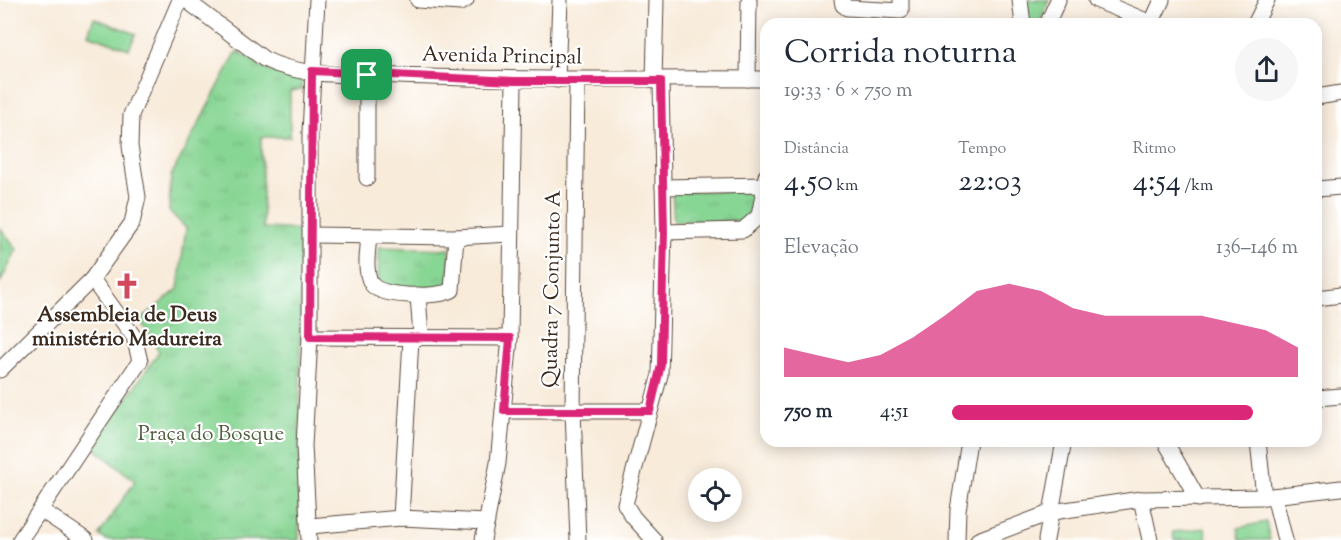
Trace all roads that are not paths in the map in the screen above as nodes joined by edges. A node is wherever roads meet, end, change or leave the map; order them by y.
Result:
1 (180, 0) edge
2 (186, 0) edge
3 (317, 0) edge
4 (418, 0) edge
5 (466, 0) edge
6 (560, 0) edge
7 (656, 0) edge
8 (749, 0) edge
9 (842, 0) edge
10 (1020, 0) edge
11 (1058, 0) edge
12 (1096, 0) edge
13 (1162, 0) edge
14 (1267, 0) edge
15 (901, 6) edge
16 (1022, 18) edge
17 (1050, 18) edge
18 (1137, 18) edge
19 (1154, 18) edge
20 (1258, 18) edge
21 (312, 71) junction
22 (367, 75) junction
23 (748, 79) junction
24 (760, 79) edge
25 (557, 80) junction
26 (577, 80) junction
27 (514, 81) junction
28 (657, 81) junction
29 (1341, 93) edge
30 (1322, 95) edge
31 (368, 178) dead end
32 (760, 180) edge
33 (663, 187) junction
34 (1341, 187) edge
35 (1322, 189) edge
36 (760, 211) edge
37 (664, 232) junction
38 (510, 234) junction
39 (311, 235) junction
40 (369, 236) junction
41 (456, 237) junction
42 (92, 279) junction
43 (418, 295) junction
44 (1341, 295) edge
45 (1322, 297) edge
46 (310, 337) junction
47 (416, 338) junction
48 (510, 338) junction
49 (0, 370) edge
50 (1341, 396) edge
51 (1322, 398) edge
52 (504, 411) junction
53 (573, 411) junction
54 (650, 411) junction
55 (968, 447) edge
56 (1063, 447) edge
57 (1168, 447) edge
58 (1259, 447) edge
59 (1341, 488) edge
60 (1269, 496) junction
61 (1141, 499) junction
62 (1198, 499) junction
63 (41, 510) junction
64 (1052, 513) junction
65 (402, 518) junction
66 (487, 522) junction
67 (310, 533) edge
68 (85, 539) edge
69 (20, 540) edge
70 (483, 540) edge
71 (578, 540) edge
72 (654, 540) edge
73 (957, 540) edge
74 (978, 540) edge
75 (1046, 540) edge
76 (1150, 540) edge
77 (1285, 540) edge

1 - 42 street
2 - 21 street, Avenida Principal
3 - 21 street
4 - 5 street
6 - 25 street
7 - 28 street
8 - 23 street
9 - 15 street
10 - 16 street
11 - 17 street
12 - 18 street
13 - 19 street
14 - 20 street
21 - 22 street, Avenida Principal
21 - 39 street
22 - 27 street, Avenida Principal
22 - 31 street
23 - 24 street, Avenida Principal
23 - 28 street, Avenida Principal
25 - 26 street, Avenida Principal
25 - 27 street, Avenida Principal
26 - 28 street, Avenida Principal
26 - 53 street, Quadra 7 Conjunto A
27 - 38 street
28 - 33 street
29 - 30 street
32 - 33 street
33 - 37 street
34 - 35 street
36 - 37 street
37 - 54 street
38 - 41 street
38 - 48 street
39 - 40 street
39 - 46 street
40 - 41 street
40 - 43 street
41 - 43 street
42 - 49 street
42 - 63 street
43 - 47 street
44 - 45 street
46 - 47 street
46 - 67 street
47 - 48 street
47 - 65 street
48 - 52 street
50 - 51 street
52 - 53 street
52 - 66 street
53 - 54 street, Quadra 7 Conjunto A
53 - 71 street
54 - 72 street
55 - 73 street
56 - 64 street
57 - 62 street
58 - 60 street
59 - 60 street
60 - 62 street
60 - 77 street
61 - 62 street
61 - 64 street
61 - 76 street
63 - 68 street
63 - 69 street
64 - 74 street
64 - 75 street
65 - 66 street
65 - 67 street
66 - 70 street

